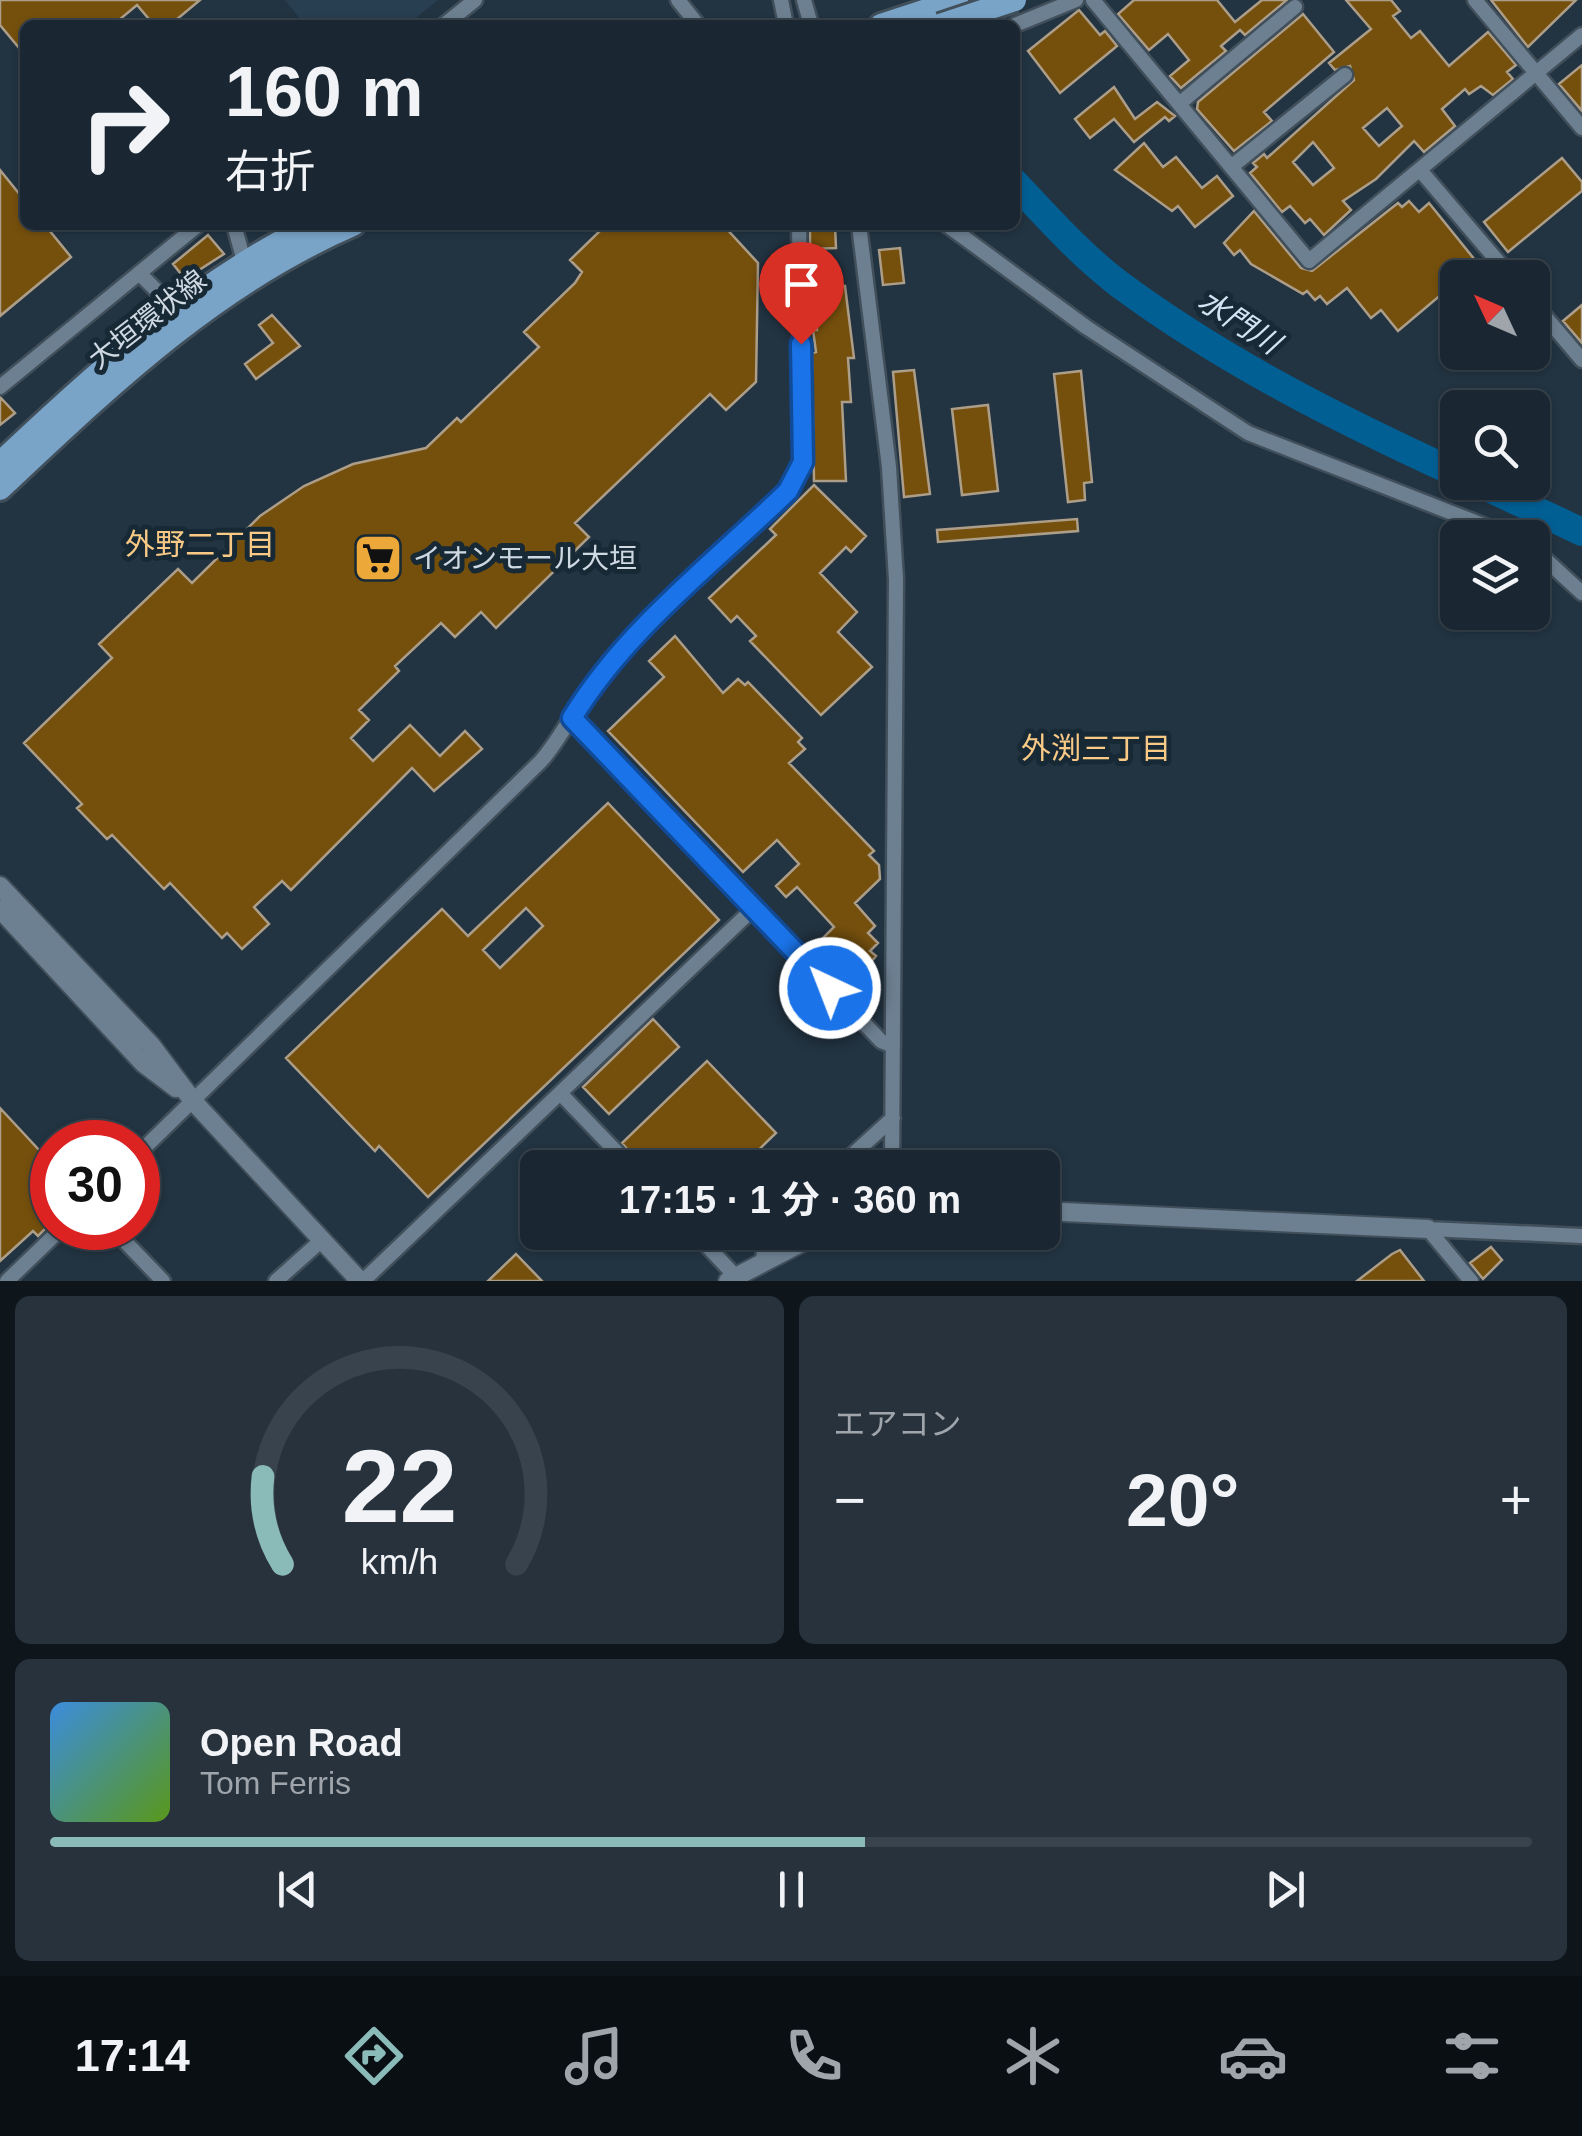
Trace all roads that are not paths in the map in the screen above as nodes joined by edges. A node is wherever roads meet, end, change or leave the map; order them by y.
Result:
1 (475, 0) edge
2 (678, 0) edge
3 (957, 0) edge
4 (1015, 0) edge
5 (1076, 0) edge
6 (1092, 0) edge
7 (1475, 0) edge
8 (1295, 7) dead end
9 (450, 20) edge
10 (694, 20) edge
11 (896, 20) edge
12 (955, 20) edge
13 (1020, 24) edge
14 (1582, 35) edge
15 (1536, 73) junction
16 (1345, 74) dead end
17 (1179, 104) junction
18 (1582, 128) edge
19 (1231, 167) junction
20 (1420, 170) junction
21 (192, 230) edge
22 (235, 230) edge
23 (302, 230) edge
24 (343, 230) edge
25 (798, 230) edge
26 (860, 230) edge
27 (954, 230) edge
28 (1497, 260) edge
29 (244, 261) junction
30 (139, 273) junction
31 (174, 308) junction
32 (1550, 322) edge
33 (1582, 360) edge
34 (0, 386) edge
35 (0, 463) edge
36 (0, 489) edge
37 (1470, 520) edge
38 (1550, 564) edge
39 (1582, 593) edge
40 (572, 718) junction
41 (0, 886) edge
42 (755, 907) junction
43 (0, 909) edge
44 (893, 1046) junction
45 (560, 1093) junction
46 (192, 1100) junction
47 (893, 1118) junction
48 (160, 1132) edge
49 (615, 1150) edge
50 (858, 1150) edge
51 (892, 1150) edge
52 (1060, 1212) edge
53 (1428, 1229) junction
54 (1582, 1236) edge
55 (322, 1239) junction
56 (39, 1250) edge
57 (133, 1250) edge
58 (709, 1250) edge
59 (764, 1250) edge
60 (784, 1250) edge
61 (763, 1260) junction
62 (734, 1279) edge
63 (7, 1281) edge
64 (163, 1281) edge
65 (276, 1281) edge
66 (361, 1281) edge
67 (1471, 1281) edge

1 - 9 street
2 - 10 street
3 - 11 main road
4 - 12 main road, bridge
5 - 13 street
6 - 17 street
7 - 15 street
8 - 17 street
14 - 15 street
15 - 18 street
15 - 20 street
16 - 19 street
17 - 19 street
19 - 20 street
20 - 28 street
21 - 30 street
22 - 29 street
23 - 29 main road, 大垣環状線
24 - 36 main road, 大垣環状線
25 - 40 street
26 - 44 street
27 - 37 street
29 - 31 main road, 大垣環状線
30 - 31 street
30 - 34 street
31 - 35 main road, 大垣環状線
32 - 33 street
38 - 39 street
40 - 42 street
40 - 46 street
41 - 46 street
42 - 44 street
42 - 45 street
43 - 46 street
44 - 47 street
45 - 49 street
45 - 66 street
46 - 48 street
46 - 55 street
47 - 50 street
47 - 51 street
52 - 53 street
53 - 54 street
53 - 67 street
55 - 65 street
55 - 66 street
56 - 63 street
57 - 64 street
58 - 62 street
59 - 61 street
60 - 61 street
61 - 62 street

